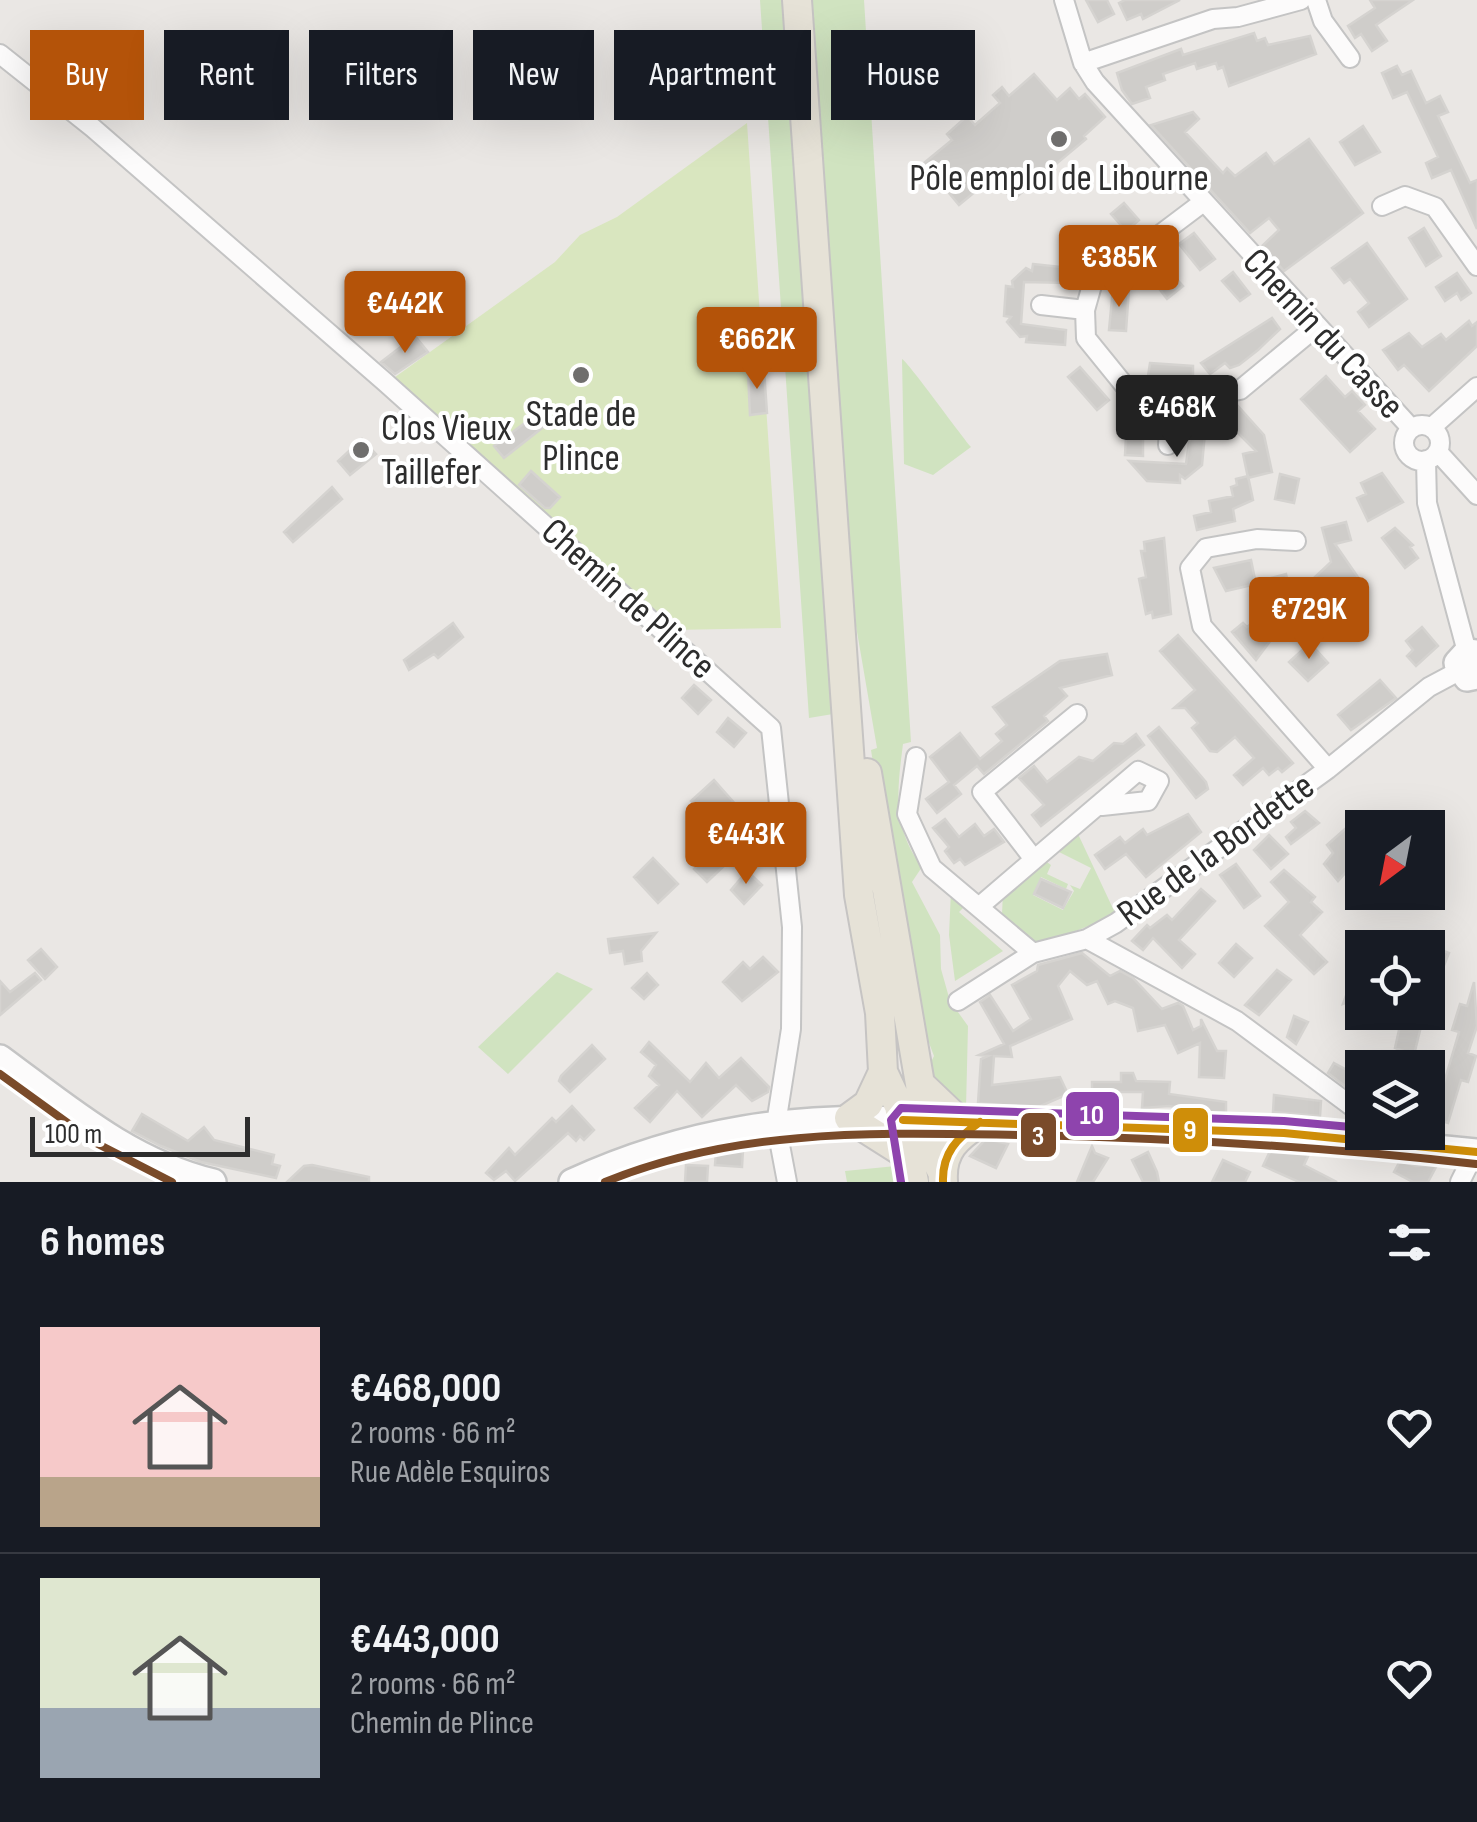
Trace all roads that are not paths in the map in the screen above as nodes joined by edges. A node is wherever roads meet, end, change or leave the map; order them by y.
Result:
1 (797, 0) edge
2 (1064, 0) edge
3 (1300, 0) edge
4 (1316, 0) edge
5 (0, 54) edge
6 (1350, 58) dead end
7 (1082, 63) junction
8 (1202, 203) junction
9 (1382, 206) dead end
10 (1477, 266) edge
11 (1041, 305) dead end
12 (1085, 310) junction
13 (1316, 327) junction
14 (1477, 388) edge
15 (1171, 402) junction
16 (1411, 428) junction
17 (1432, 428) junction
18 (1168, 445) dead end
19 (1432, 456) junction
20 (1477, 495) edge
21 (1296, 541) dead end
22 (837, 558) junction
23 (1472, 668) edge
24 (1077, 714) dead end
25 (916, 757) dead end
26 (1328, 769) junction
27 (1102, 806) dead end
28 (1033, 858) junction
29 (981, 905) junction
30 (1087, 939) junction
31 (1033, 953) junction
32 (958, 1001) dead end
33 (880, 1013) junction
34 (6, 1062) edge
35 (883, 1072) junction
36 (920, 1084) junction
37 (1345, 1101) edge
38 (849, 1118) junction
39 (912, 1121) junction
40 (970, 1122) junction
41 (776, 1124) junction
42 (1345, 1134) edge
43 (1445, 1145) edge
44 (1476, 1150) edge
45 (912, 1169) edge
46 (939, 1179) edge
47 (213, 1182) edge
48 (572, 1182) edge
49 (787, 1182) edge
50 (1460, 1182) edge

1 - 22 main road
2 - 7 street, Chemin du Casse
3 - 7 street
4 - 6 street
5 - 41 street, Chemin de Plince
7 - 8 street, Chemin du Casse
8 - 12 street
8 - 13 street, Chemin du Casse
9 - 10 street
11 - 12 street
12 - 15 street
13 - 15 street
13 - 16 street, Chemin du Casse
14 - 17 street
15 - 18 street
16 - 17 street
16 - 19 street
17 - 19 street
19 - 20 street, Chemin du Casse
19 - 23 street
21 - 26 street
22 - 33 main road
22 - 36 main road
23 - 26 street, Rue de la Bordette
24 - 28 street
25 - 29 street
26 - 30 street, Rue de la Bordette
27 - 28 street
28 - 29 street
29 - 31 street
30 - 31 street, Rue de la Bordette
30 - 37 street
31 - 32 street, Rue de la Bordette
33 - 35 main road
33 - 39 main road
34 - 47 main road
35 - 38 main road
35 - 39 main road
36 - 39 main road
36 - 40 main road
38 - 39 main road
38 - 41 main road
38 - 45 main road
39 - 40 main road
39 - 45 main road
39 - 46 main road
40 - 42 main road
40 - 46 main road
41 - 48 main road
41 - 49 street, Chemin de Plince
43 - 44 main road
44 - 50 street

